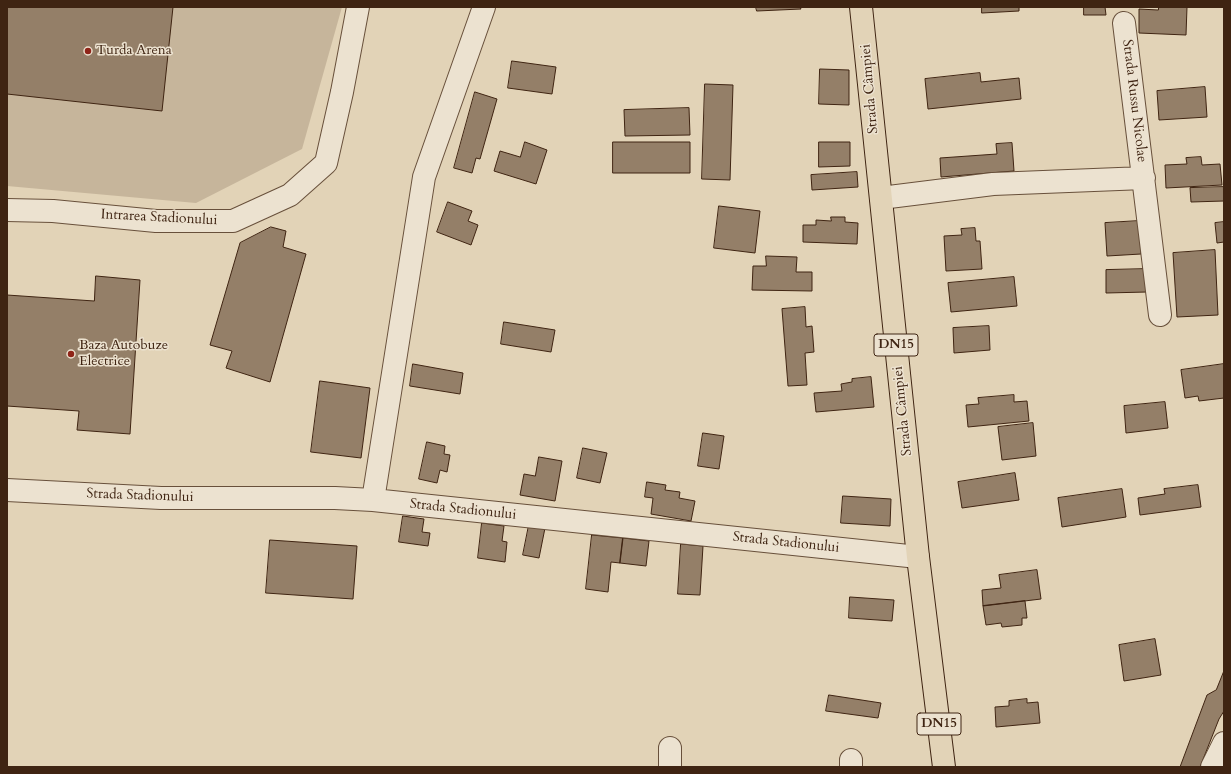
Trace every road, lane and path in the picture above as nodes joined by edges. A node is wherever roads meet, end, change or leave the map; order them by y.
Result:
1 (358, 7) edge
2 (484, 7) edge
3 (861, 7) edge
4 (1124, 23) dead end
5 (1144, 178) junction
6 (881, 198) junction
7 (7, 210) edge
8 (1160, 315) dead end
9 (7, 490) edge
10 (372, 500) junction
11 (918, 557) junction
12 (1224, 743) edge
13 (944, 767) edge
14 (1212, 767) edge

1 - 7 street, Intrarea Stadionului
2 - 10 street
3 - 6 main road, Strada Câmpiei / DN15
4 - 5 street, Strada Russu Nicolae
5 - 6 street, Strada Russu Nicolae
5 - 8 street, Strada Russu Nicolae
6 - 11 main road, Strada Câmpiei / DN15
9 - 10 street, Strada Stadionului
10 - 11 street, Strada Stadionului
11 - 13 main road, Strada Câmpiei / DN15
12 - 14 street

